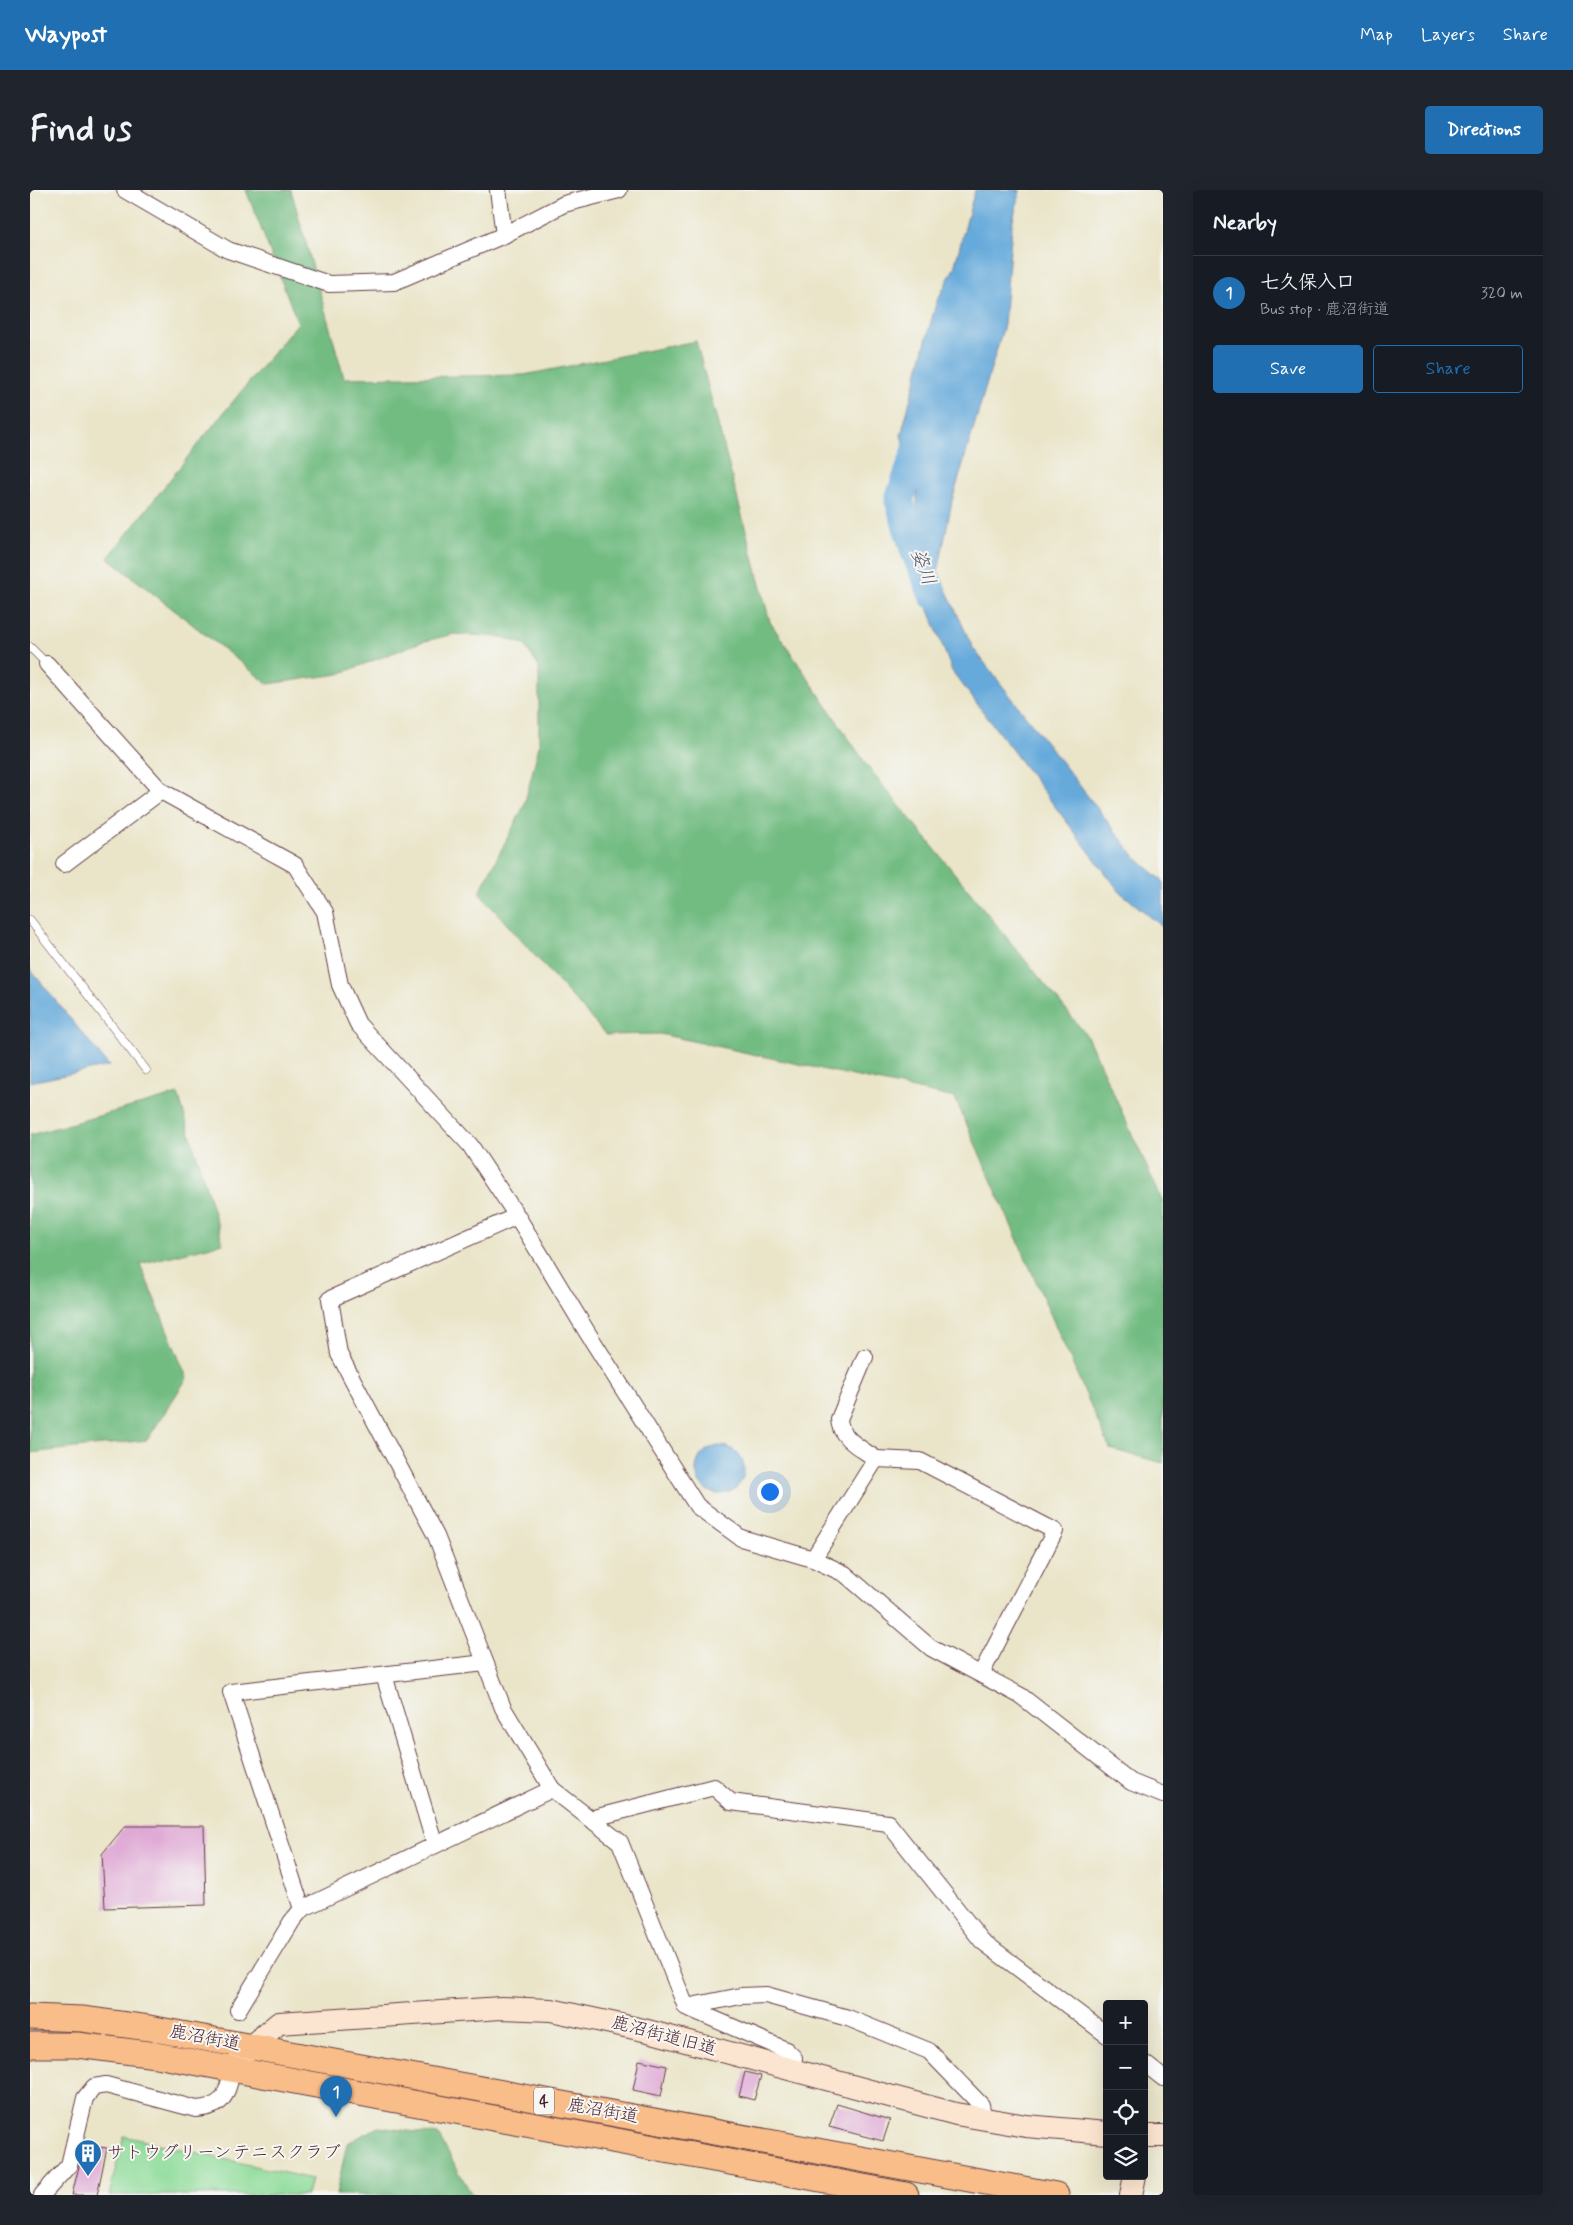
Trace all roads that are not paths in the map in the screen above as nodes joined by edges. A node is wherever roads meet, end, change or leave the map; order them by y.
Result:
1 (125, 190) edge
2 (498, 190) edge
3 (619, 190) edge
4 (504, 235) junction
5 (30, 647) edge
6 (46, 664) joint
7 (161, 791) junction
8 (64, 864) dead end
9 (30, 920) edge
10 (146, 1070) dead end
11 (517, 1216) junction
12 (865, 1357) dead end
13 (876, 1459) junction
14 (813, 1559) junction
15 (485, 1662) junction
16 (980, 1674) junction
17 (384, 1675) junction
18 (552, 1790) junction
19 (1163, 1795) edge
20 (590, 1819) junction
21 (435, 1845) junction
22 (302, 1909) junction
23 (686, 2007) junction
24 (238, 2010) dead end
25 (30, 2017) edge
26 (1103, 2032) edge
27 (30, 2044) edge
28 (250, 2047) junction
29 (1148, 2067) edge
30 (232, 2069) junction
31 (792, 2069) junction
32 (1163, 2078) edge
33 (984, 2120) junction
34 (1103, 2133) edge
35 (1148, 2136) edge
36 (1163, 2136) edge
37 (1134, 2180) edge
38 (42, 2195) edge
39 (906, 2195) edge
40 (1056, 2195) edge
41 (1131, 2195) edge

1 - 4 street
2 - 4 street
3 - 4 street
5 - 6 lane
6 - 7 street
7 - 8 street
7 - 11 street
9 - 10 lane
11 - 14 street
11 - 15 street
12 - 13 street
13 - 14 street
13 - 16 street
14 - 16 street
15 - 17 street
15 - 18 street
16 - 19 street
17 - 21 street
17 - 22 street
18 - 20 street
18 - 21 street
20 - 23 street
20 - 26 street
21 - 22 street
22 - 24 street
23 - 31 street
23 - 33 street
25 - 28 main road, 鹿沼街道 / 4
27 - 30 main road, 鹿沼街道 / 4
28 - 30 street, 鹿沼街道旧道
28 - 31 street, 鹿沼街道旧道
28 - 40 main road, 鹿沼街道 / 4
29 - 32 street
30 - 38 street
30 - 39 main road, 鹿沼街道 / 4
31 - 33 street, 鹿沼街道旧道
33 - 34 street, 鹿沼街道旧道
35 - 36 street
37 - 41 street

